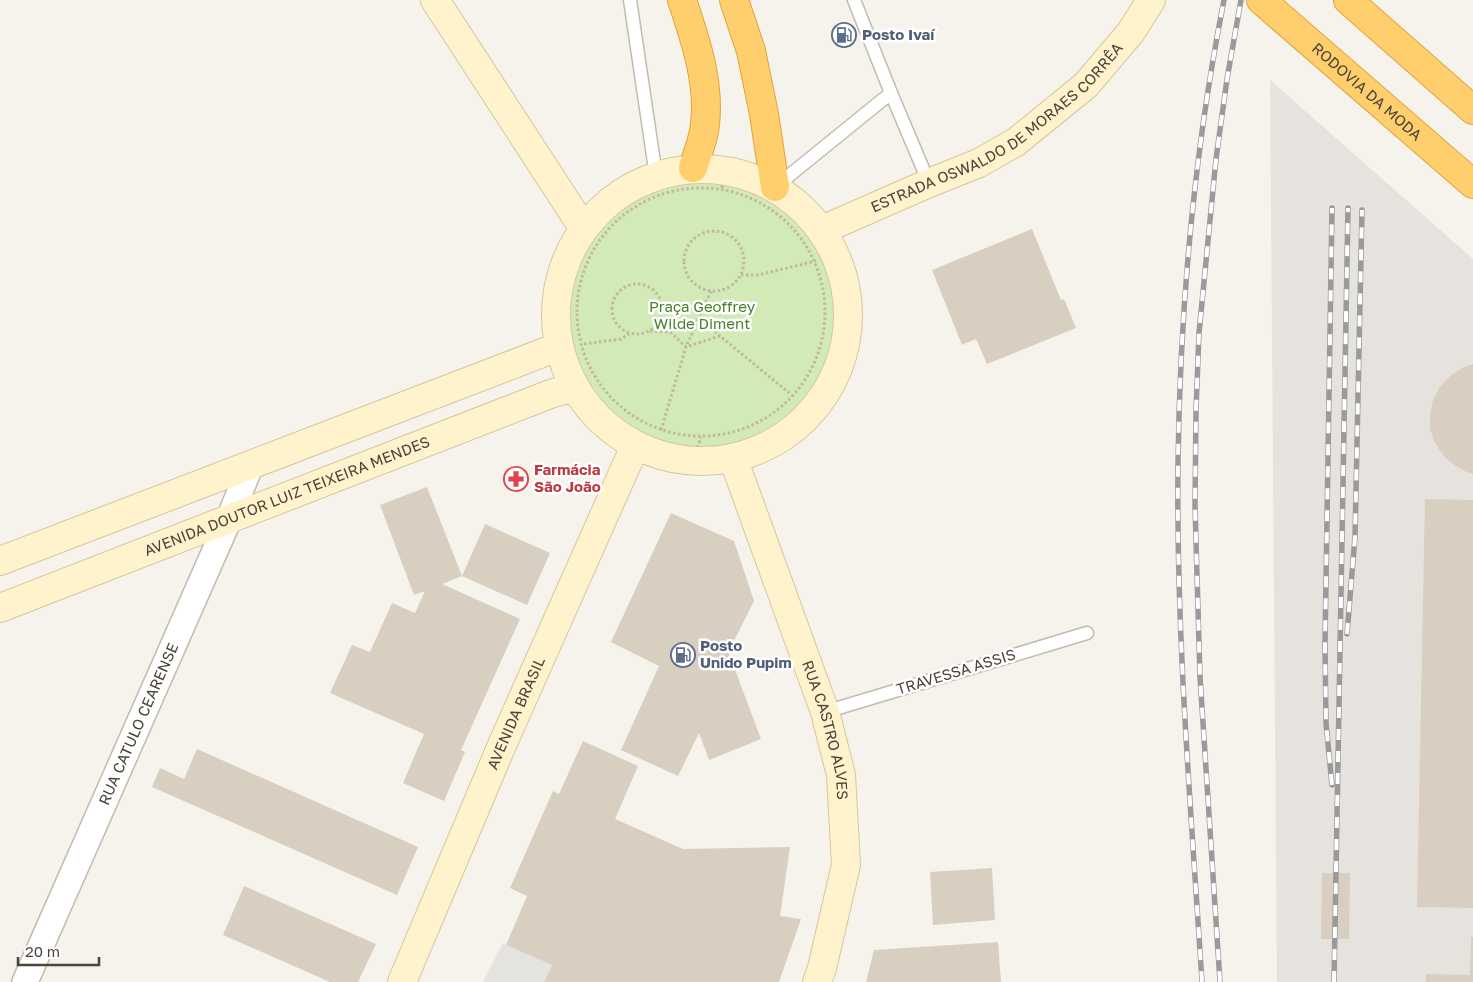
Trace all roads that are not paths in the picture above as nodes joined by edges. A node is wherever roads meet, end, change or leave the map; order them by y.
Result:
1 (435, 0) edge
2 (630, 0) edge
3 (682, 0) edge
4 (734, 0) edge
5 (854, 0) edge
6 (1151, 0) edge
7 (1261, 0) edge
8 (1348, 0) edge
9 (891, 93) junction
10 (1473, 110) edge
11 (693, 168) junction
12 (656, 176) junction
13 (929, 183) junction
14 (1473, 184) edge
15 (775, 187) junction
16 (582, 226) junction
17 (822, 230) junction
18 (569, 346) junction
19 (573, 388) junction
20 (635, 446) junction
21 (733, 458) junction
22 (251, 464) junction
23 (229, 519) junction
24 (0, 561) edge
25 (0, 608) edge
26 (1087, 633) dead end
27 (824, 712) junction
28 (25, 982) edge
29 (402, 982) edge
30 (817, 982) edge

1 - 16 main road
2 - 12 lane
3 - 11 highway
4 - 15 highway
5 - 9 lane
6 - 13 main road, ESTRADA OSWALDO DE MORAES CORRÊA
7 - 14 highway, RODOVIA DA MODA
8 - 10 highway
9 - 13 lane
9 - 15 lane
11 - 12 main road
11 - 15 main road
12 - 16 main road
13 - 17 main road, ESTRADA OSWALDO DE MORAES CORRÊA
15 - 17 main road
16 - 18 main road
17 - 21 main road
18 - 19 main road
18 - 22 main road
19 - 20 main road
19 - 23 main road, AVENIDA DOUTOR LUIZ TEIXEIRA MENDES
20 - 21 main road
20 - 29 main road, AVENIDA BRASIL
21 - 27 main road, RUA CASTRO ALVES
22 - 23 street, RUA CATULO CEARENSE
22 - 24 main road
23 - 25 main road, AVENIDA DOUTOR LUIZ TEIXEIRA MENDES
23 - 28 street, RUA CATULO CEARENSE
26 - 27 lane, TRAVESSA ASSIS
27 - 30 main road, RUA CASTRO ALVES

